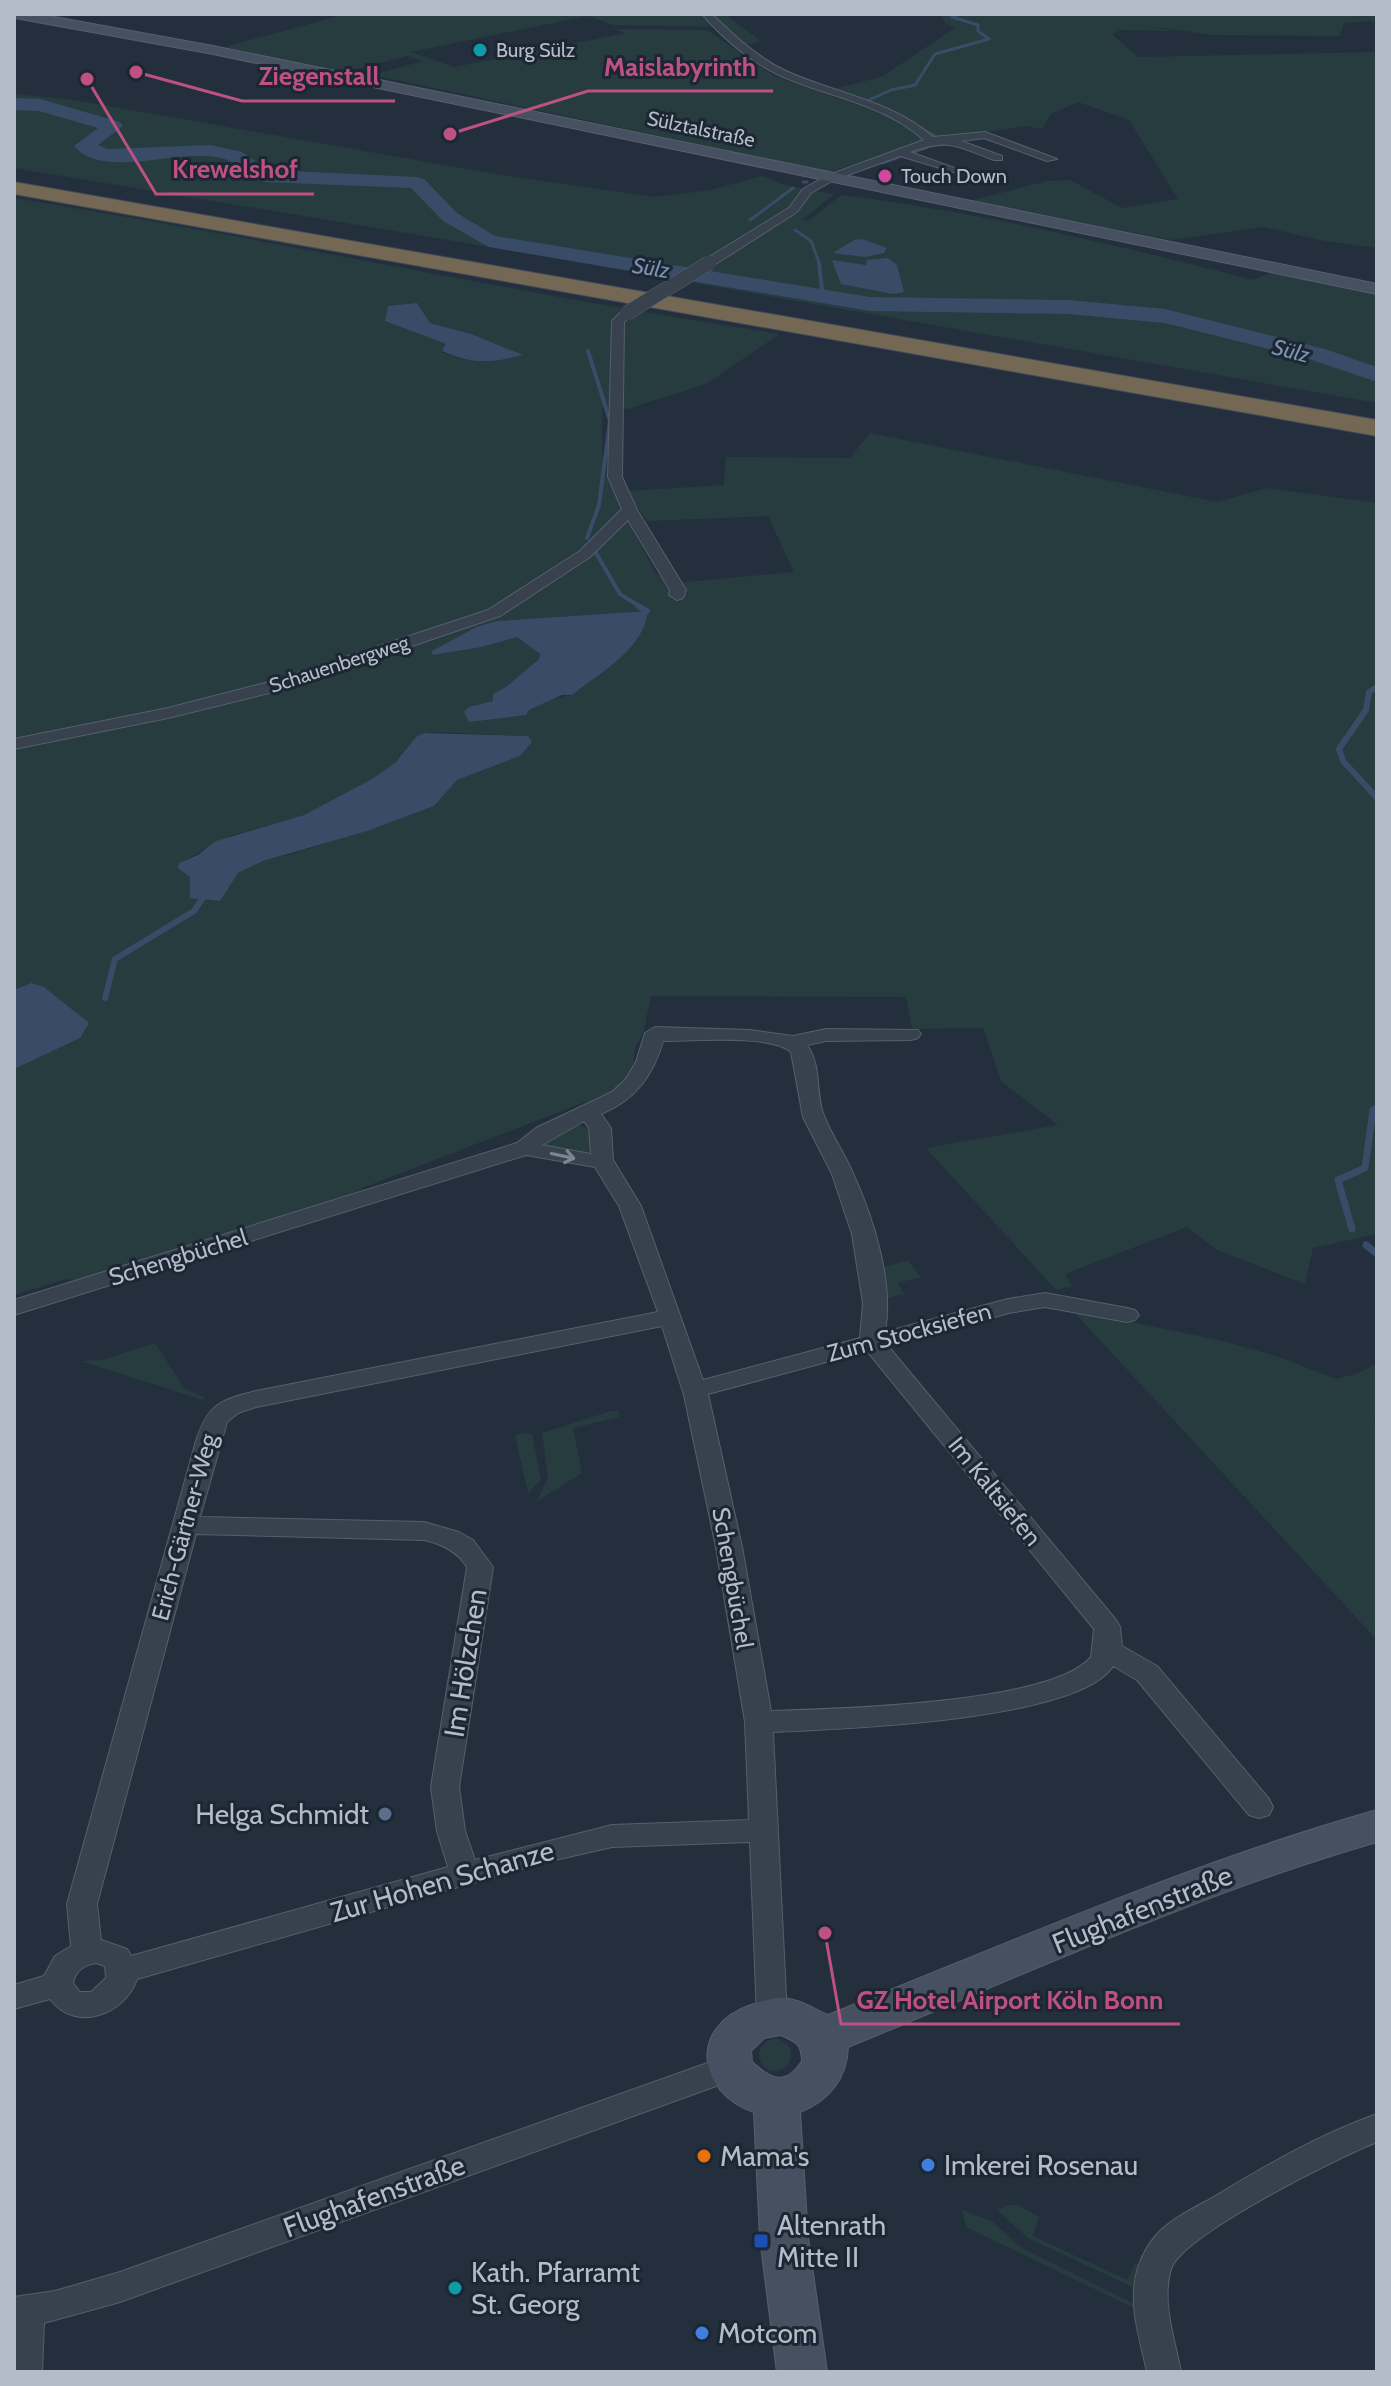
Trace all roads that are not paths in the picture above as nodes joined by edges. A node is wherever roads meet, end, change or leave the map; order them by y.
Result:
1 (15, 14) edge
2 (707, 14) edge
3 (931, 141) junction
4 (952, 141) junction
5 (901, 153) junction
6 (998, 158) dead end
7 (1051, 159) dead end
8 (953, 171) dead end
9 (14, 177) edge
10 (830, 178) junction
11 (14, 188) edge
12 (1377, 289) edge
13 (1377, 414) edge
14 (1377, 428) edge
15 (630, 510) junction
16 (677, 595) dead end
17 (14, 744) edge
18 (911, 1034) dead end
19 (793, 1042) junction
20 (589, 1113) junction
21 (525, 1148) junction
22 (602, 1160) junction
23 (14, 1308) edge
24 (1127, 1315) dead end
25 (671, 1317) junction
26 (871, 1341) junction
27 (694, 1390) junction
28 (185, 1525) junction
29 (1107, 1645) junction
30 (759, 1722) junction
31 (1259, 1807) dead end
32 (1377, 1826) edge
33 (765, 1830) junction
34 (465, 1873) junction
35 (87, 1952) junction
36 (124, 1970) junction
37 (57, 1985) junction
38 (14, 1997) edge
39 (772, 2016) junction
40 (821, 2038) junction
41 (730, 2068) junction
42 (776, 2098) junction
43 (1377, 2128) edge
44 (21, 2312) edge
45 (25, 2372) edge
46 (802, 2372) edge
47 (1164, 2372) edge

1 - 10 main road, Sülztalstraße
2 - 3 street
3 - 4 street
3 - 5 street
4 - 6 street
4 - 7 street
5 - 8 street
5 - 10 street
9 - 13 highway
10 - 12 main road, Sülztalstraße
10 - 15 street, bridge
11 - 14 highway
15 - 16 street
15 - 17 street, Schauenbergweg
18 - 19 street
19 - 20 street, Schengbüchel
19 - 26 street
20 - 21 street, Schengbüchel
20 - 22 street, Schengbüchel
21 -> 22 street, Schengbüchel
21 - 23 street, Schengbüchel
22 - 25 street, Schengbüchel
24 - 26 street, Zum Stocksiefen
25 - 27 street, Schengbüchel
25 - 28 street, Erich-Gärtner-Weg
26 - 27 street, Zum Stocksiefen
26 - 29 street, Im Kaltsiefen
27 - 30 street, Schengbüchel
28 - 34 street, Im Hölzchen
28 - 35 street, Erich-Gärtner-Weg
29 - 30 street
29 - 31 street
30 - 33 street, Schengbüchel
32 - 40 main road, Flughafenstraße
33 - 34 street, Zur Hohen Schanze
33 - 39 street, Schengbüchel
34 - 36 street, Zur Hohen Schanze
35 - 36 street
35 - 37 street
36 - 37 street
37 - 38 street
39 - 40 main road
39 - 41 main road
40 - 42 main road
41 - 42 main road
41 - 44 street, Flughafenstraße
42 - 46 main road
43 - 47 street
44 - 45 street

